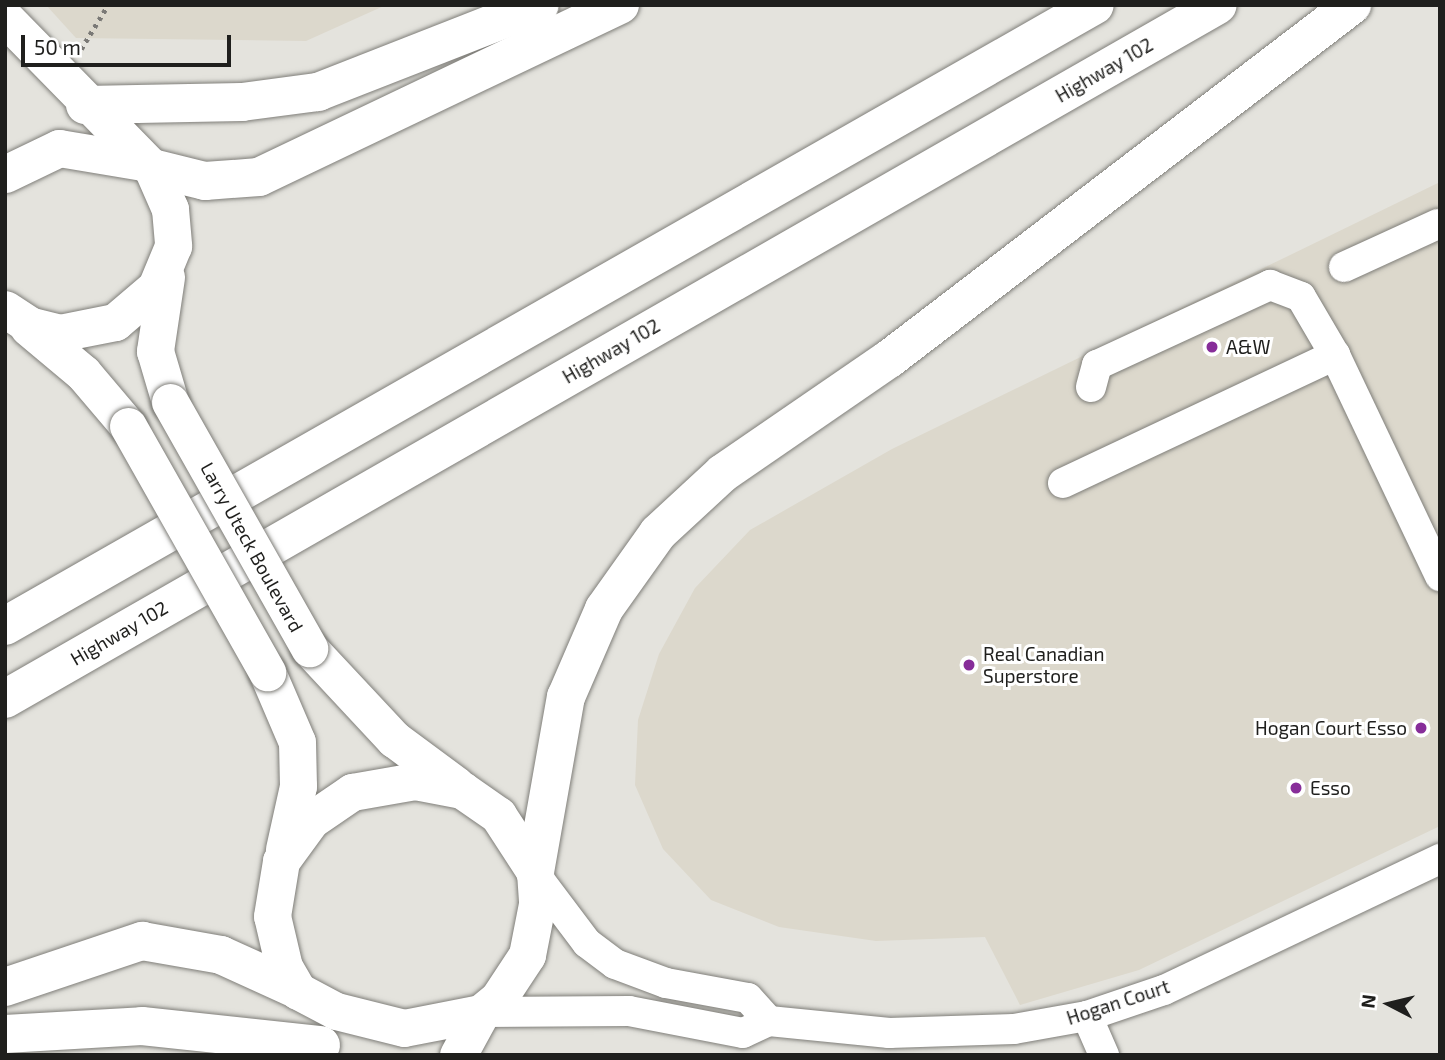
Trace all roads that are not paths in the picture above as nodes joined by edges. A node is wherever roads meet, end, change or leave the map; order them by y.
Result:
1 (540, 5) edge
2 (620, 5) edge
3 (1095, 5) edge
4 (1218, 5) edge
5 (1352, 5) edge
6 (5, 18) edge
7 (85, 105) junction
8 (150, 166) junction
9 (5, 174) edge
10 (1439, 225) edge
11 (173, 246) junction
12 (1344, 267) dead end
13 (12, 314) edge
14 (1329, 345) junction
15 (1091, 387) dead end
16 (1063, 483) dead end
17 (1440, 576) edge
18 (5, 626) edge
19 (5, 699) edge
20 (463, 790) junction
21 (1440, 859) edge
22 (281, 861) junction
23 (535, 873) junction
24 (5, 987) edge
25 (297, 990) junction
26 (482, 1012) junction
27 (1087, 1016) junction
28 (769, 1021) junction
29 (5, 1034) edge
30 (323, 1050) edge
31 (458, 1055) edge
32 (1104, 1055) edge

1 - 7 highway
2 - 8 highway
3 - 18 highway
4 - 19 highway, Highway 102
5 - 23 highway
6 - 7 main road
7 - 8 main road
8 - 9 main road
8 - 11 main road
10 - 12 street
11 - 13 main road
11 - 20 main road, Larry Uteck Boulevard, bridge
13 - 22 main road, bridge
14 - 15 street
14 - 16 street
14 - 17 street
20 - 22 main road
20 - 23 main road, Larry Uteck Boulevard
21 - 27 street, Hogan Court
22 - 25 main road
23 - 26 main road
23 - 28 street
24 - 25 highway
25 - 26 main road
25 - 30 main road
26 - 28 street, Hogan Court
26 - 31 main road
27 - 28 street, Hogan Court
27 - 32 street
29 - 30 highway

